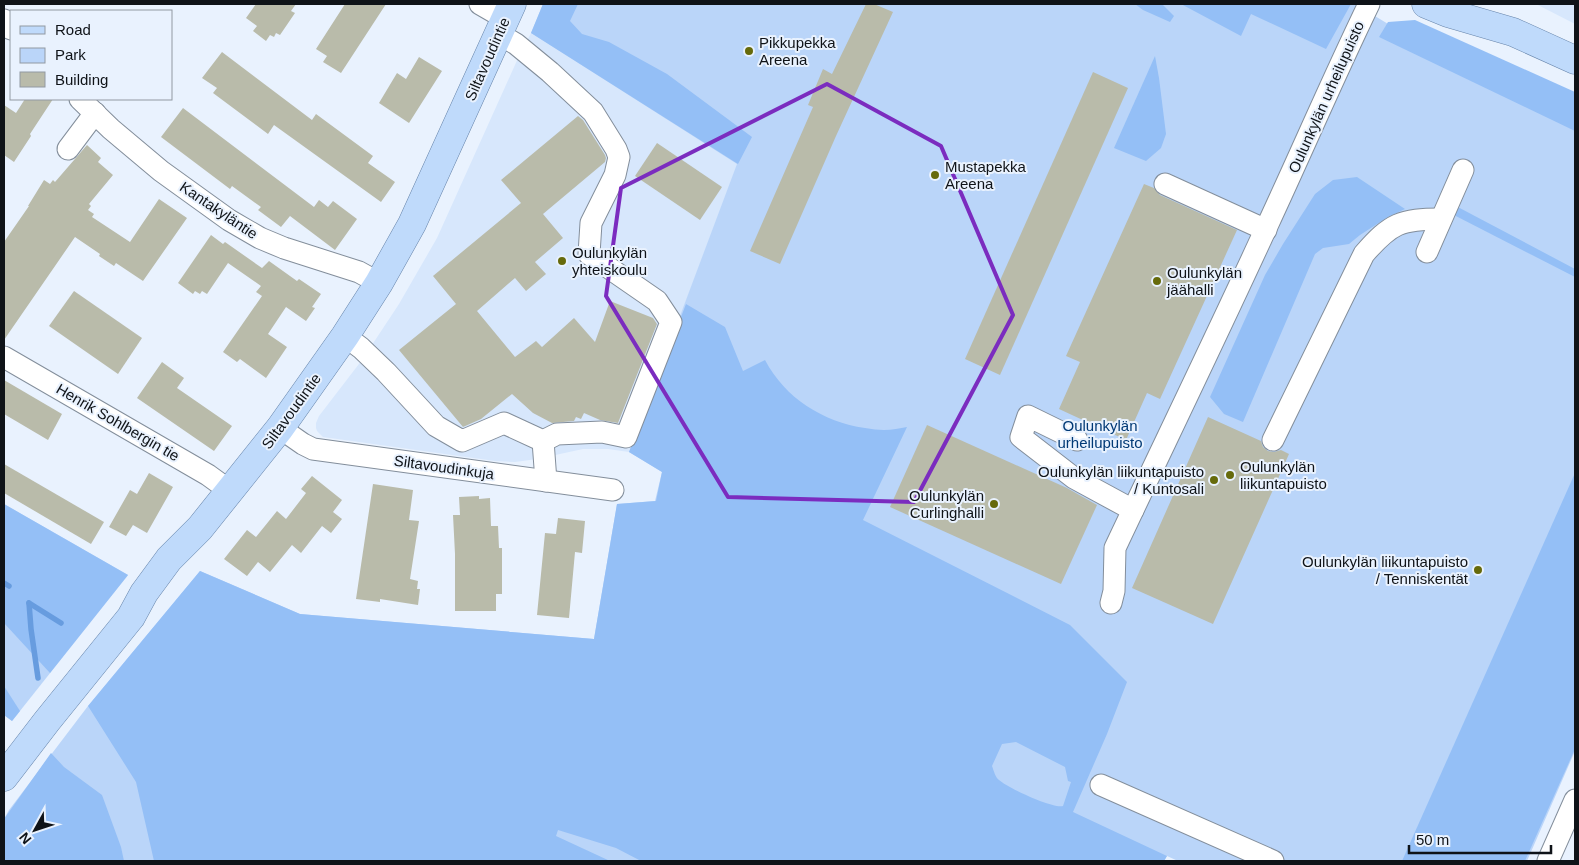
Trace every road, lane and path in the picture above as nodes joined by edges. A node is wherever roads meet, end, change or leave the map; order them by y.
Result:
1 (480, 4) edge
2 (1369, 4) edge
3 (1426, 4) edge
4 (1474, 4) edge
5 (505, 19) edge
6 (1513, 32) junction
7 (1575, 60) edge
8 (88, 106) edge
9 (68, 149) dead end
10 (1463, 170) dead end
11 (1165, 184) dead end
12 (1441, 220) junction
13 (1266, 230) junction
14 (1427, 252) dead end
15 (379, 283) junction
16 (345, 336) junction
17 (4, 357) edge
18 (280, 428) junction
19 (1077, 440) dead end
20 (1274, 440) dead end
21 (543, 442) junction
22 (546, 481) junction
23 (613, 490) dead end
24 (230, 491) junction
25 (1133, 510) junction
26 (1111, 603) dead end
27 (4, 777) edge
28 (1100, 785) dead end
29 (1575, 800) edge
30 (1272, 861) edge
31 (1548, 861) edge

1 - 5 street
2 - 13 street, Oulunkylän urheilupuisto
3 - 6 main road
4 - 6 main road
5 - 15 main road, Siltavoudintie
5 - 21 street
6 - 7 main road
8 - 9 street
8 - 15 street, Kantakyläntie
10 - 12 street
11 - 13 street
12 - 14 street
12 - 20 street
13 - 25 street, Oulunkylän urheilupuisto
15 - 16 main road, Siltavoudintie
16 - 18 main road, Siltavoudintie
16 - 21 street
17 - 24 street, Henrik Sohlbergin tie
18 - 22 street, Siltavoudinkuja
18 - 24 main road, Siltavoudintie
19 - 25 street
21 - 22 street
22 - 23 street, Siltavoudinkuja
24 - 27 main road, Siltavoudintie
25 - 26 street, Oulunkylän urheilupuisto
28 - 30 street
29 - 31 street

